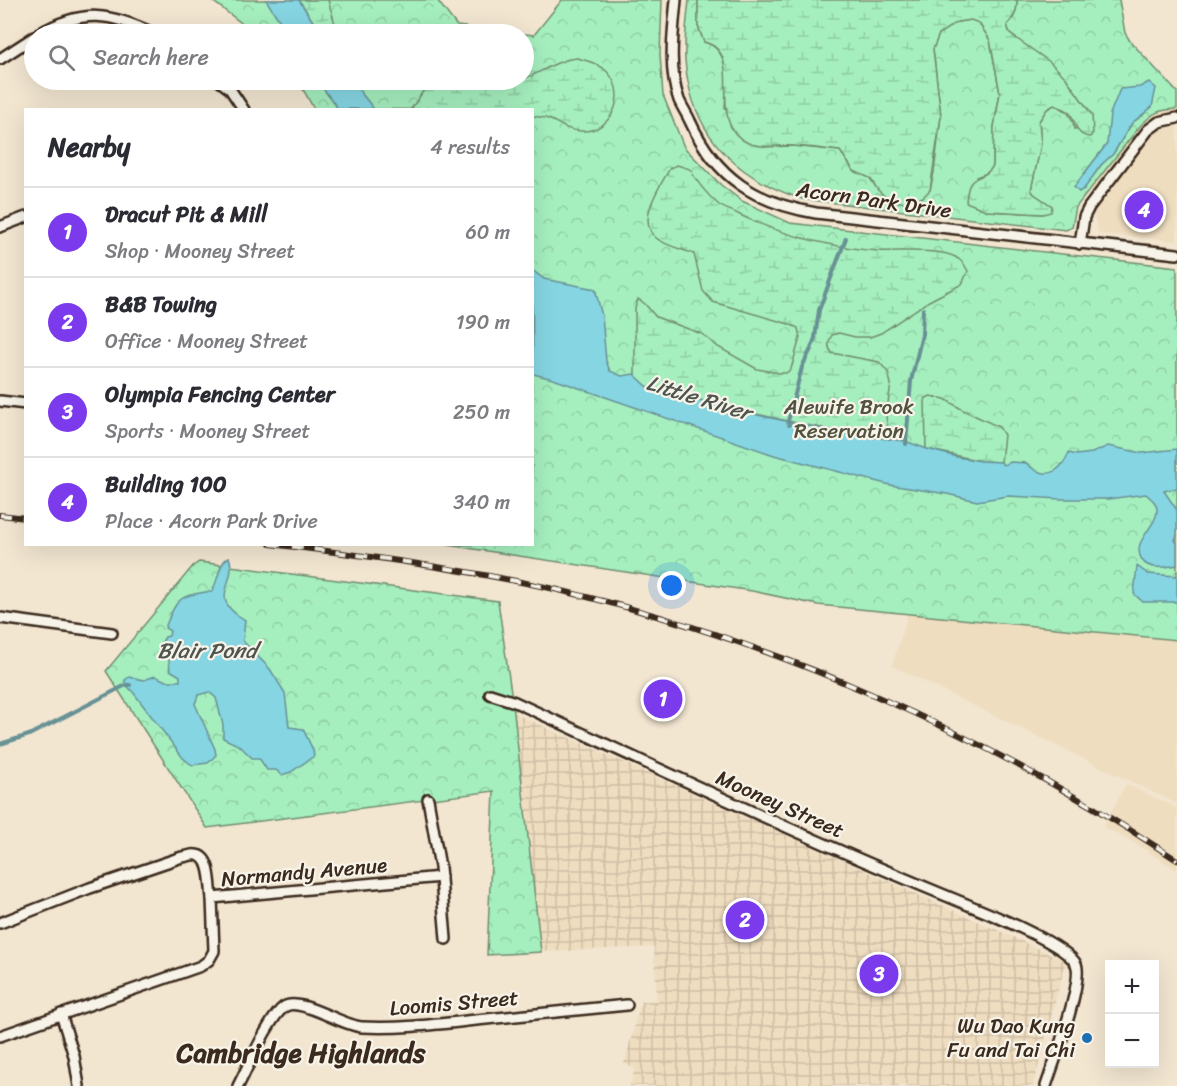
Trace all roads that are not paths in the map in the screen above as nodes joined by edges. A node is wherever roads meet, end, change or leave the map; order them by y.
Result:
1 (676, 0) edge
2 (58, 24) edge
3 (130, 24) edge
4 (24, 44) edge
5 (0, 60) edge
6 (231, 90) edge
7 (243, 108) edge
8 (1177, 118) edge
9 (24, 218) edge
10 (0, 227) edge
11 (1080, 244) junction
12 (1177, 254) edge
13 (0, 401) edge
14 (24, 404) edge
15 (0, 618) edge
16 (112, 633) dead end
17 (490, 694) dead end
18 (428, 799) dead end
19 (441, 877) junction
20 (212, 898) junction
21 (0, 923) edge
22 (446, 939) dead end
23 (627, 1005) dead end
24 (61, 1014) junction
25 (0, 1036) edge
26 (79, 1086) edge
27 (238, 1086) edge
28 (1046, 1086) edge

1 - 11 street, Acorn Park Drive
2 - 3 street
4 - 5 street
6 - 7 street
8 - 11 street
9 - 10 street
11 - 12 street, Acorn Park Drive
13 - 14 street
15 - 16 street
17 - 28 street, Mooney Street
18 - 19 street
19 - 20 street, Normandy Avenue
19 - 22 street
20 - 21 street, Normandy Avenue
20 - 24 street
23 - 27 street, Loomis Street
24 - 25 street
24 - 26 street

